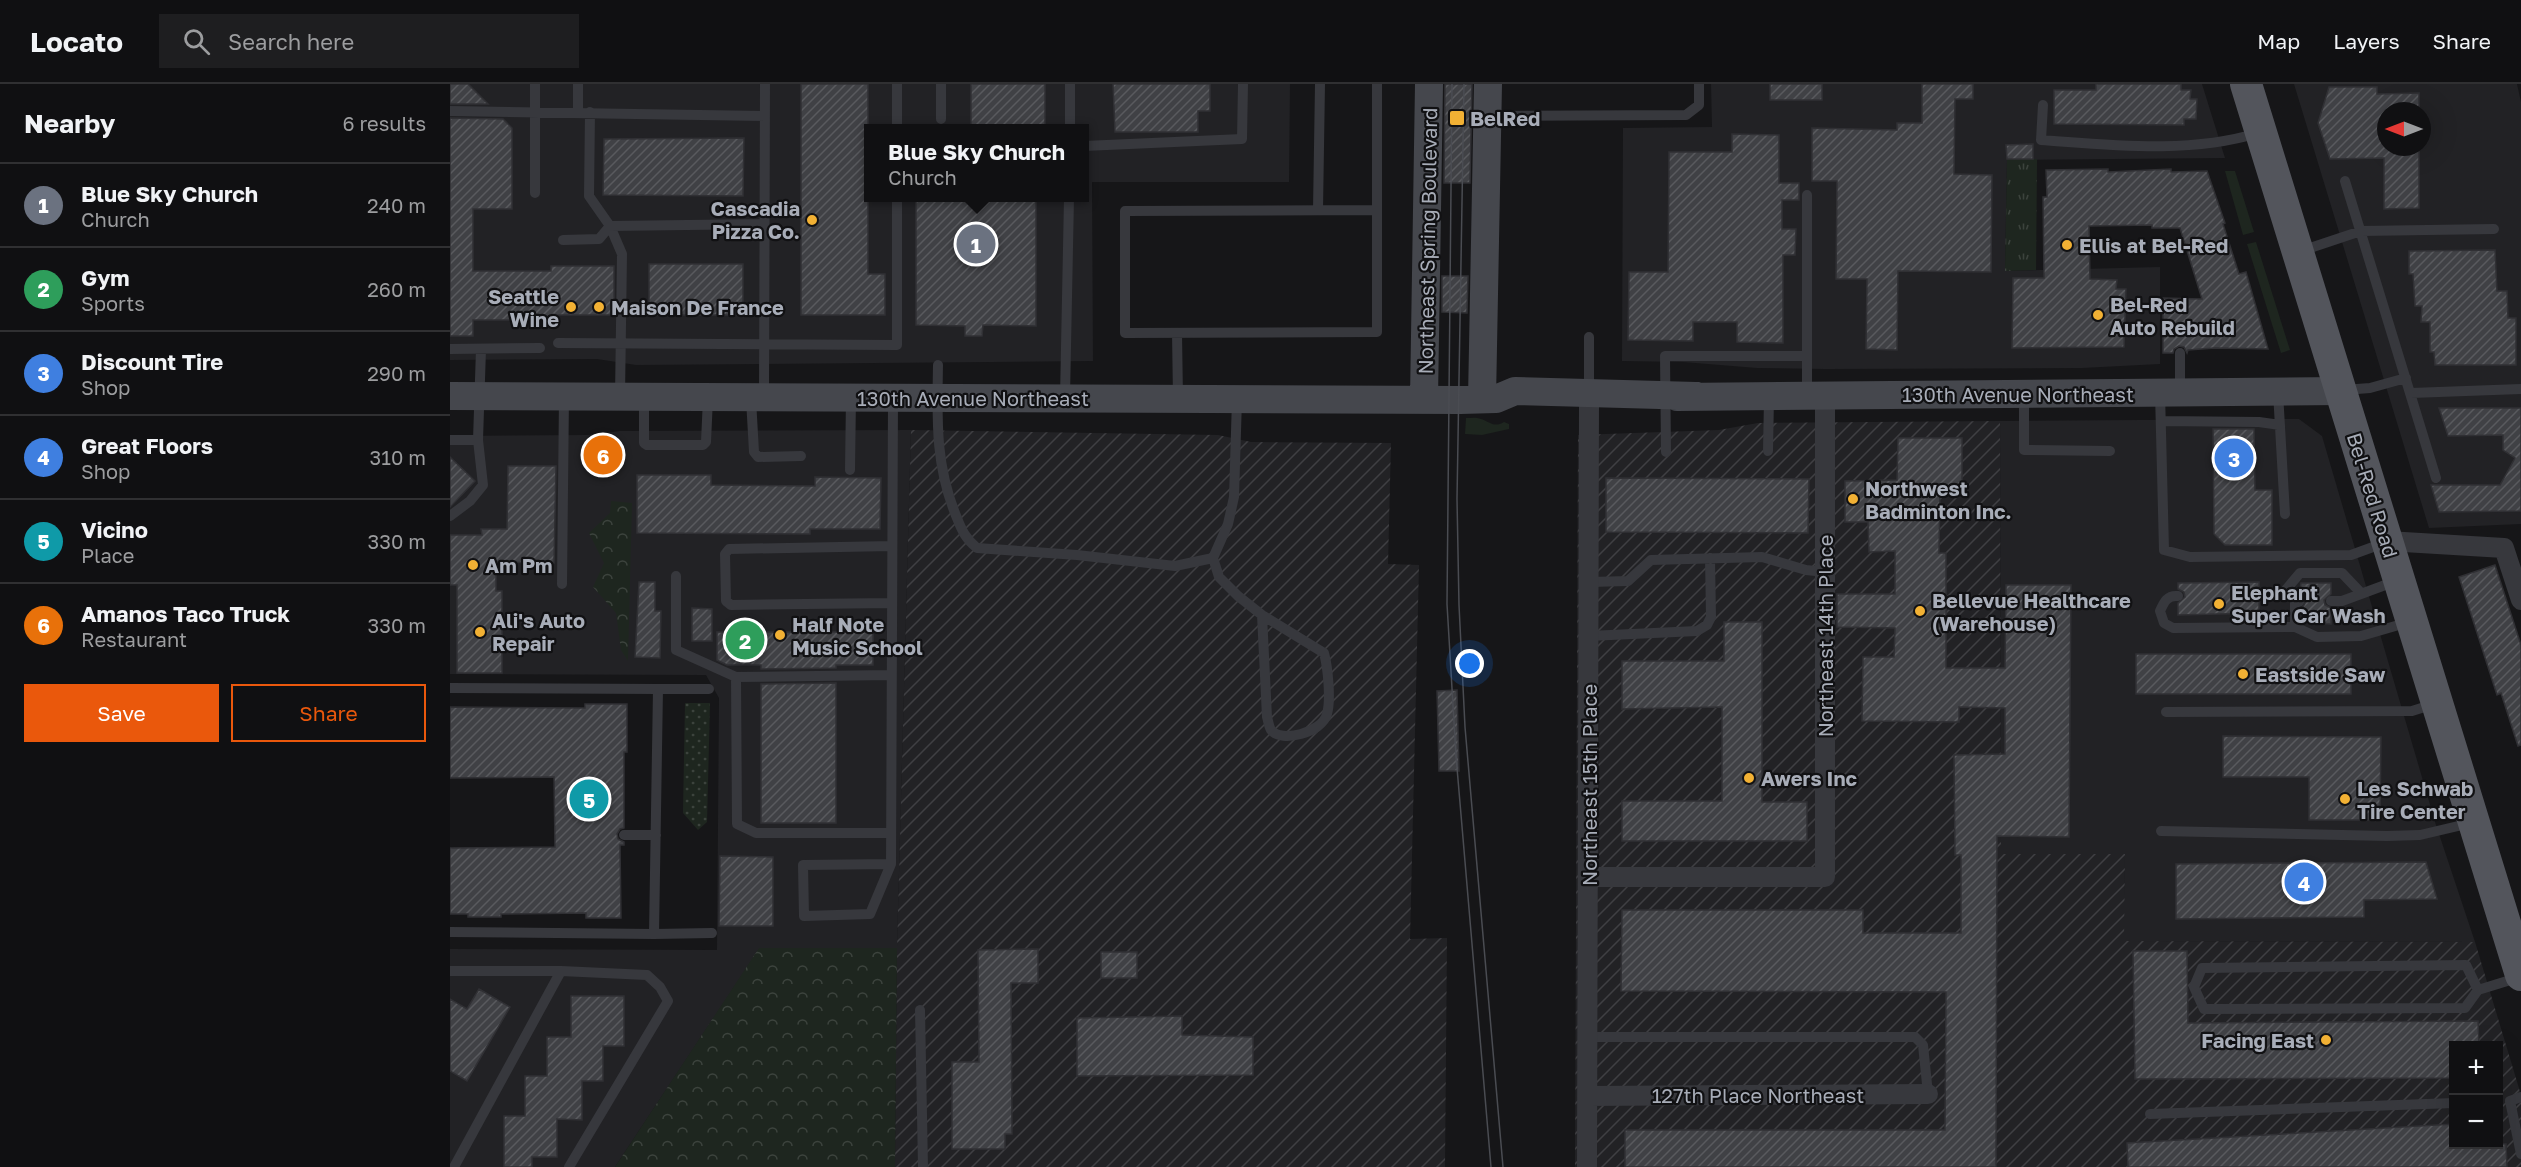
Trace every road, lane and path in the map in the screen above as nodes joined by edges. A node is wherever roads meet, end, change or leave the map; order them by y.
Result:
1 (535, 84) edge
2 (578, 84) edge
3 (765, 84) edge
4 (897, 84) edge
5 (941, 84) edge
6 (1070, 84) edge
7 (1243, 84) edge
8 (1320, 84) edge
9 (1377, 84) edge
10 (1429, 84) edge
11 (1488, 84) edge
12 (1699, 84) edge
13 (2246, 84) edge
14 (2043, 105) dead end
15 (450, 111) edge
16 (535, 112) junction
17 (578, 112) junction
18 (590, 112) junction
19 (765, 116) junction
20 (1488, 116) junction
21 (941, 119) dead end
22 (897, 124) edge
23 (1070, 124) edge
24 (2261, 132) junction
25 (1089, 146) edge
26 (2345, 181) dead end
27 (535, 193) dead end
28 (1808, 195) dead end
29 (897, 202) edge
30 (1069, 202) edge
31 (1318, 210) junction
32 (1377, 210) junction
33 (764, 224) junction
34 (609, 226) junction
35 (2494, 229) dead end
36 (2361, 231) junction
37 (563, 240) dead end
38 (2298, 252) junction
39 (1177, 333) junction
40 (1589, 337) dead end
41 (558, 343) dead end
42 (621, 344) junction
43 (764, 344) junction
44 (540, 348) dead end
45 (450, 349) edge
46 (481, 349) junction
47 (2180, 353) dead end
48 (1807, 356) junction
49 (938, 365) dead end
50 (2406, 378) junction
51 (2521, 388) edge
52 (2341, 390) junction
53 (2278, 392) junction
54 (2170, 393) junction
55 (2411, 393) junction
56 (2024, 394) junction
57 (1769, 395) junction
58 (1816, 395) junction
59 (450, 396) edge
60 (564, 396) junction
61 (632, 396) junction
62 (1666, 396) junction
63 (480, 397) junction
64 (708, 397) junction
65 (851, 397) junction
66 (894, 397) junction
67 (937, 397) junction
68 (1589, 397) junction
69 (757, 398) junction
70 (1065, 398) junction
71 (1178, 398) junction
72 (1237, 399) junction
73 (1424, 399) junction
74 (1489, 399) junction
75 (2161, 421) junction
76 (2280, 425) junction
77 (450, 440) edge
78 (478, 440) junction
79 (2110, 451) dead end
80 (1666, 452) dead end
81 (1768, 452) dead end
82 (801, 456) dead end
83 (850, 470) dead end
84 (2436, 478) dead end
85 (2285, 514) dead end
86 (450, 516) edge
87 (2387, 541) junction
88 (892, 546) junction
89 (1213, 558) junction
90 (1710, 558) junction
91 (1825, 572) junction
92 (676, 576) dead end
93 (2399, 579) junction
94 (1590, 582) junction
95 (562, 584) dead end
96 (2361, 593) junction
97 (2259, 594) dead end
98 (2178, 596) dead end
99 (2521, 600) edge
100 (2331, 601) dead end
101 (2299, 602) dead end
102 (892, 603) junction
103 (1262, 615) junction
104 (2412, 621) junction
105 (2295, 627) junction
106 (1589, 636) junction
107 (891, 675) junction
108 (736, 677) junction
109 (450, 688) edge
110 (709, 688) dead end
111 (658, 689) junction
112 (2437, 703) junction
113 (2166, 712) dead end
114 (2474, 822) junction
115 (2161, 831) dead end
116 (891, 833) junction
117 (624, 835) dead end
118 (656, 835) junction
119 (891, 864) junction
120 (1589, 877) junction
121 (450, 932) edge
122 (712, 933) dead end
123 (654, 934) junction
124 (450, 970) edge
125 (561, 970) junction
126 (2521, 976) edge
127 (2478, 990) junction
128 (920, 1010) dead end
129 (1588, 1037) junction
130 (1928, 1094) joint
131 (1588, 1096) junction
132 (2521, 1097) edge
133 (2504, 1101) edge
134 (2449, 1103) edge
135 (2150, 1114) dead end
136 (2521, 1154) edge
137 (453, 1167) edge
138 (568, 1167) edge
139 (923, 1167) edge
140 (1587, 1167) edge

1 - 16 lane
2 - 17 lane
3 - 19 lane
4 - 22 lane
5 - 21 lane
6 - 23 lane
7 - 25 lane
8 - 31 lane
9 - 32 lane
10 - 73 street, Northeast Spring Boulevard
11 - 20 street
12 - 20 lane
13 - 24 main road, Bel-Red Road
14 - 24 lane
15 - 16 lane
16 - 17 lane
16 - 27 lane
17 - 18 lane
18 - 19 lane
18 - 34 lane
19 - 33 lane
20 - 74 street
24 - 38 main road, Bel-Red Road
26 - 36 lane
28 - 48 lane
29 - 43 lane
30 - 70 lane
31 - 32 lane
31 - 39 lane
32 - 39 lane
33 - 34 lane
33 - 43 lane
34 - 37 lane
34 - 42 lane
35 - 36 lane
36 - 38 lane
36 - 50 lane
38 - 52 main road, Bel-Red Road
39 - 71 lane
40 - 68 lane
41 - 42 lane
42 - 43 lane
42 - 61 lane
43 - 69 lane
44 - 46 lane
45 - 46 lane
46 - 63 lane
47 - 54 lane
48 - 58 lane
48 - 62 lane
49 - 67 lane
50 - 52 lane
50 - 55 lane
51 - 55 lane
52 - 53 street, 130th Avenue Northeast
52 - 87 main road, Bel-Red Road
53 - 54 street, 130th Avenue Northeast
53 - 76 lane
54 - 56 street, 130th Avenue Northeast
54 - 75 lane
55 - 84 lane
56 - 58 street, 130th Avenue Northeast
56 - 79 lane
57 - 58 street, 130th Avenue Northeast
57 - 62 street, 130th Avenue Northeast
57 - 81 lane
58 - 91 street, Northeast 14th Place
59 - 63 street, 130th Avenue Northeast
60 - 61 street, 130th Avenue Northeast
60 - 63 street, 130th Avenue Northeast
60 - 95 lane
61 - 64 street, 130th Avenue Northeast
61 - 64 lane
62 - 68 street, 130th Avenue Northeast
62 - 80 lane
63 - 78 lane
64 - 69 street, 130th Avenue Northeast
65 - 66 street, 130th Avenue Northeast
65 - 69 street, 130th Avenue Northeast
65 - 83 lane
66 - 67 street, 130th Avenue Northeast
66 - 88 lane
67 - 70 street, 130th Avenue Northeast
67 - 89 lane
68 - 74 street, 130th Avenue Northeast
68 - 94 street, Northeast 15th Place
69 - 82 lane
70 - 71 street, 130th Avenue Northeast
71 - 72 street, 130th Avenue Northeast
72 - 73 street, 130th Avenue Northeast
72 - 89 lane
73 - 74 street, 130th Avenue Northeast
75 - 76 lane
75 - 87 lane
76 - 85 lane
77 - 78 lane
78 - 86 lane
87 - 93 main road, Bel-Red Road
87 - 99 street
88 - 102 lane
88 - 102 lane
89 - 103 lane
90 - 91 lane
90 - 94 lane
90 - 106 lane
91 - 120 street, Northeast 14th Place
92 - 108 lane
93 - 96 lane
93 - 104 main road, Bel-Red Road
94 - 106 street, Northeast 15th Place
96 - 97 lane
96 - 100 lane
98 - 105 lane
101 - 105 lane
102 - 107 lane
103 - 103 lane
104 - 105 lane
104 - 112 main road, Bel-Red Road
106 - 120 street, Northeast 15th Place
107 - 108 lane
107 - 116 lane
108 - 116 lane
109 - 111 lane
110 - 111 lane
111 - 118 lane
112 - 113 lane
112 - 114 main road, Bel-Red Road
114 - 115 lane
114 - 126 main road, Bel-Red Road
116 - 119 lane
117 - 118 lane
118 - 123 lane
119 - 119 lane
120 - 129 street, Northeast 15th Place
121 - 123 lane
122 - 123 lane
124 - 125 lane
125 - 137 lane
125 - 138 lane
126 - 127 lane
127 - 127 lane
128 - 139 lane
129 - 130 lane
129 - 131 street, Northeast 15th Place
130 - 131 street, 127th Place Northeast
131 - 140 street, Northeast 15th Place
132 - 133 lane
133 - 136 lane
134 - 135 lane

